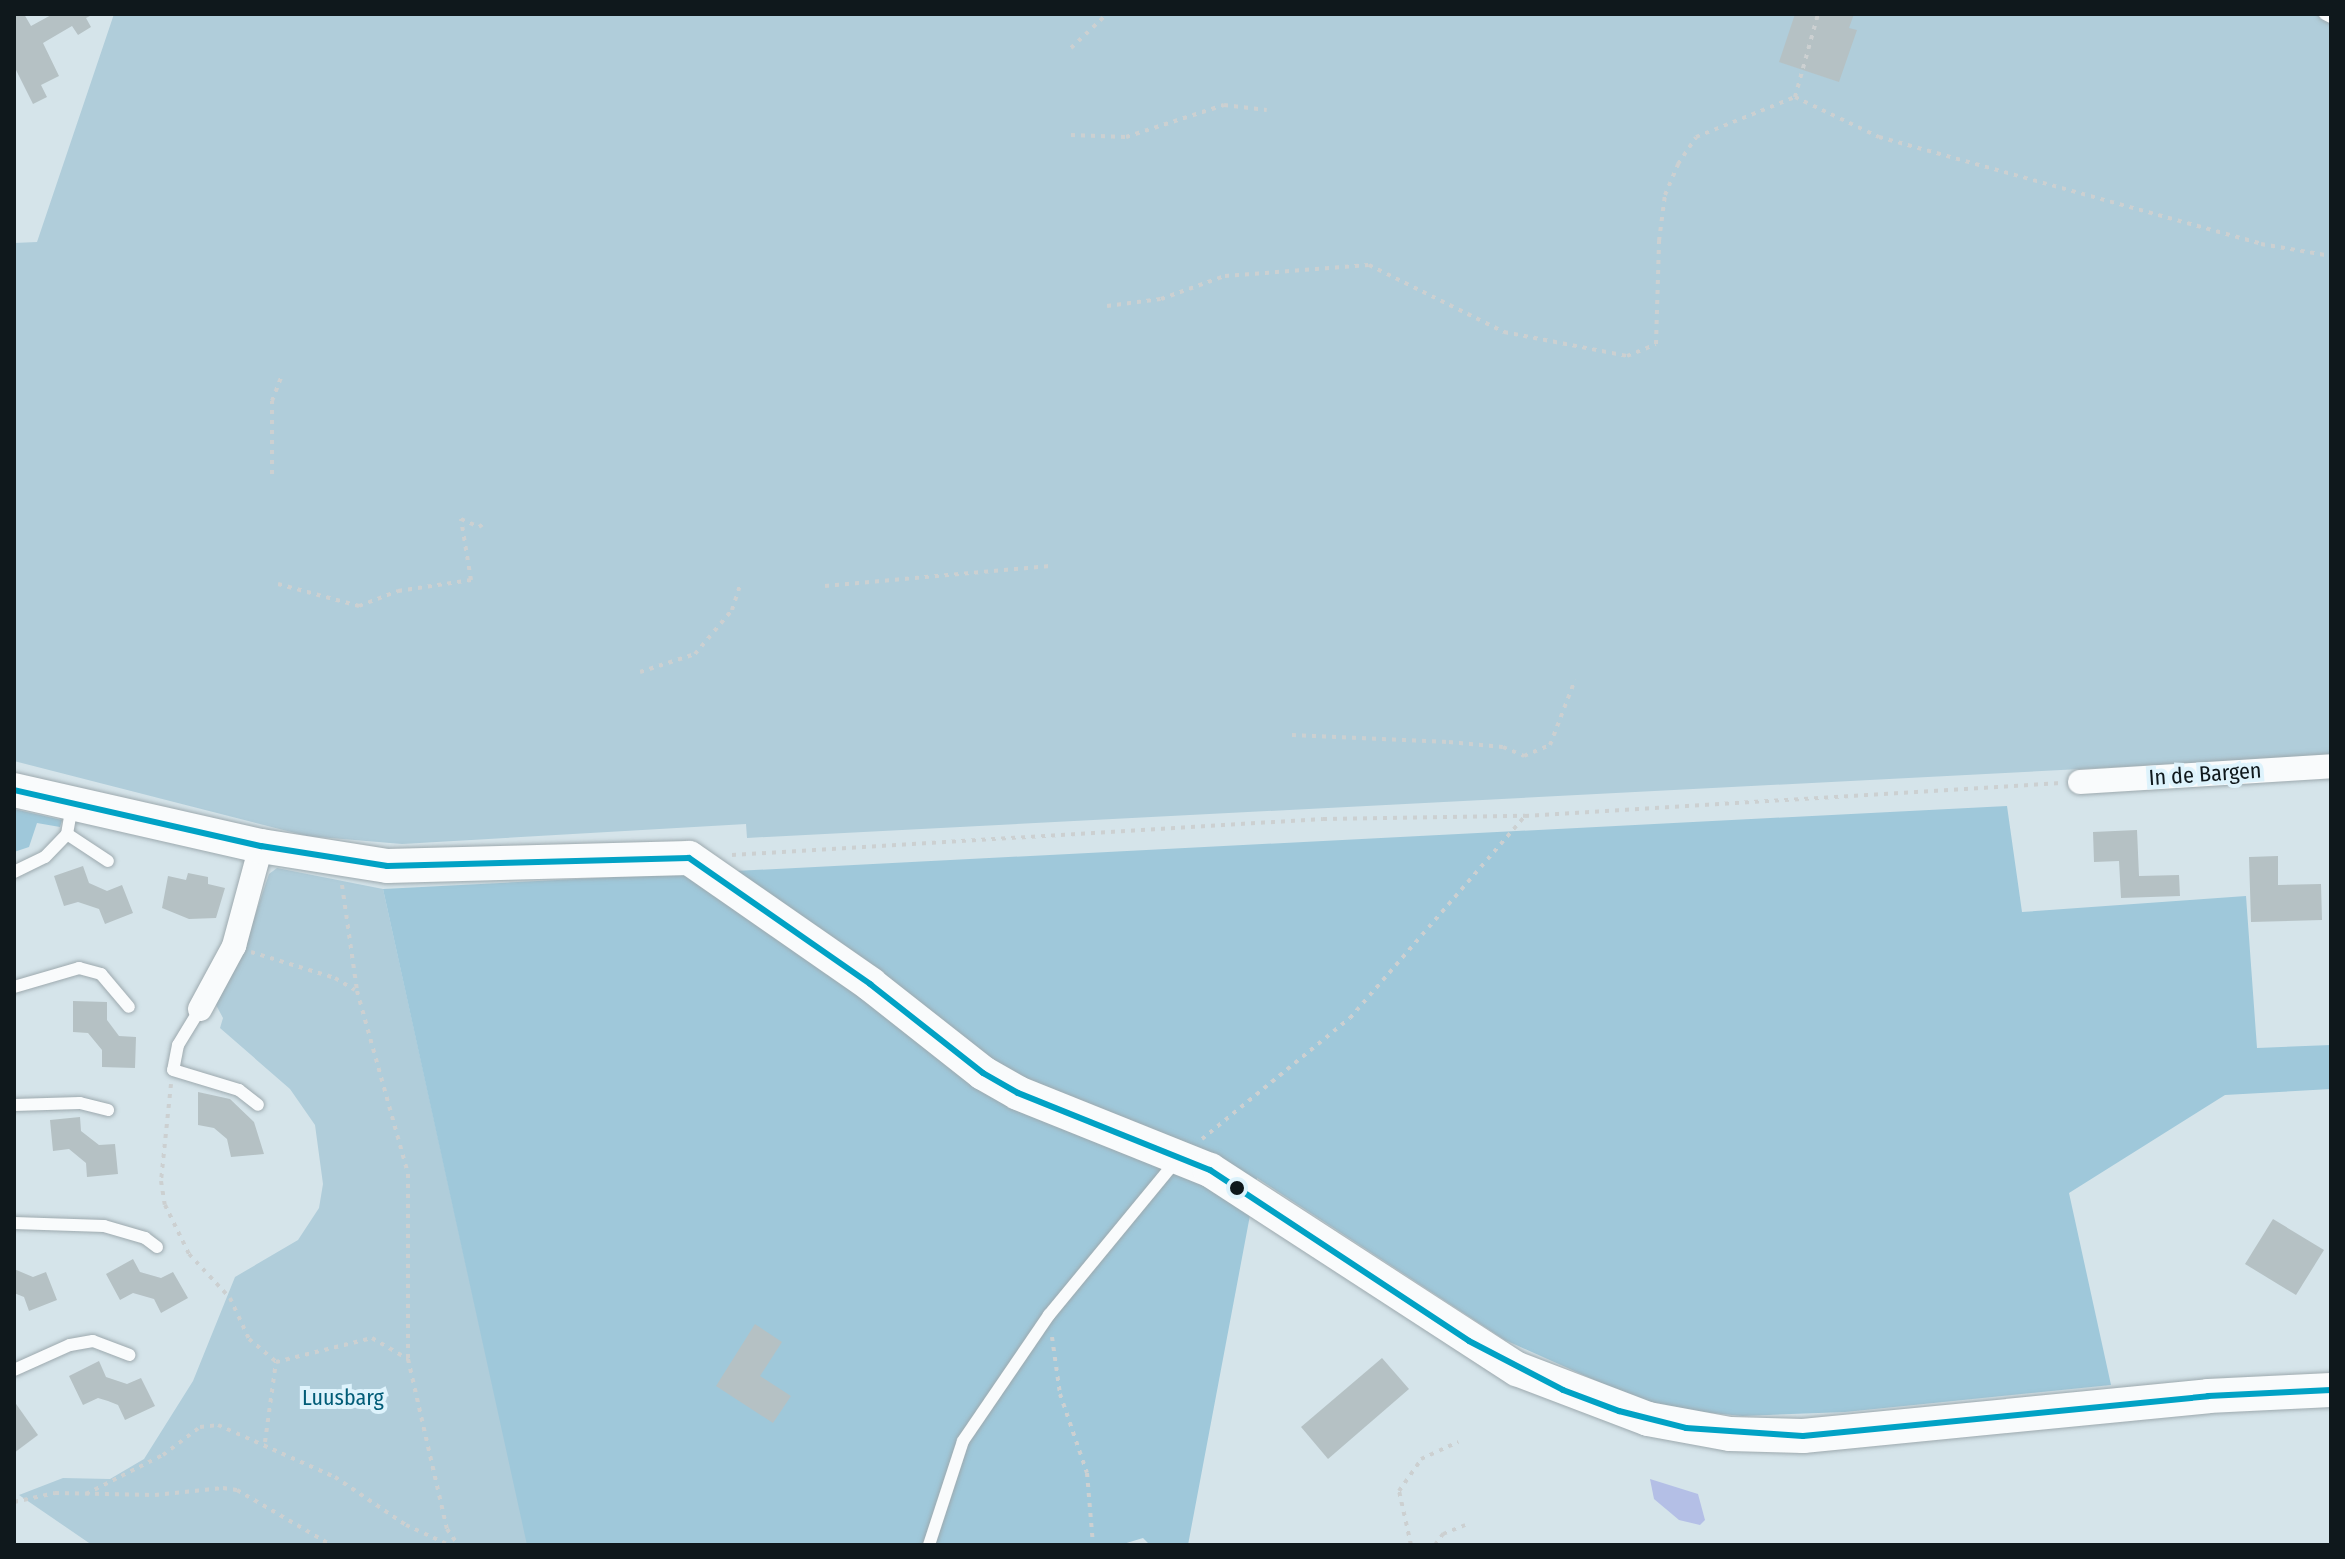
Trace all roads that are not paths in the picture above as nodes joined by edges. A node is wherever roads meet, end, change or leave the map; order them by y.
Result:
1 (2325, 14) edge
2 (2331, 17) edge
3 (2331, 766) edge
4 (2080, 782) road end
5 (14, 790) edge
6 (70, 819) junction
7 (261, 846) junction
8 (108, 861) dead end
9 (14, 872) edge
10 (14, 987) edge
11 (129, 1007) dead end
12 (200, 1009) joint
13 (14, 1105) edge
14 (258, 1105) dead end
15 (108, 1110) dead end
16 (1178, 1158) junction
17 (14, 1223) edge
18 (157, 1247) dead end
19 (129, 1355) dead end
20 (14, 1370) edge
21 (2331, 1390) edge
22 (929, 1545) edge

1 - 2 lane
3 - 4 street, In de Bargen
5 - 6 street
6 - 7 street
6 - 8 lane
6 - 9 lane
7 - 12 street
7 - 16 street
10 - 11 lane
12 - 14 lane
13 - 15 lane
16 - 21 street
16 - 22 lane
17 - 18 lane
19 - 20 lane

